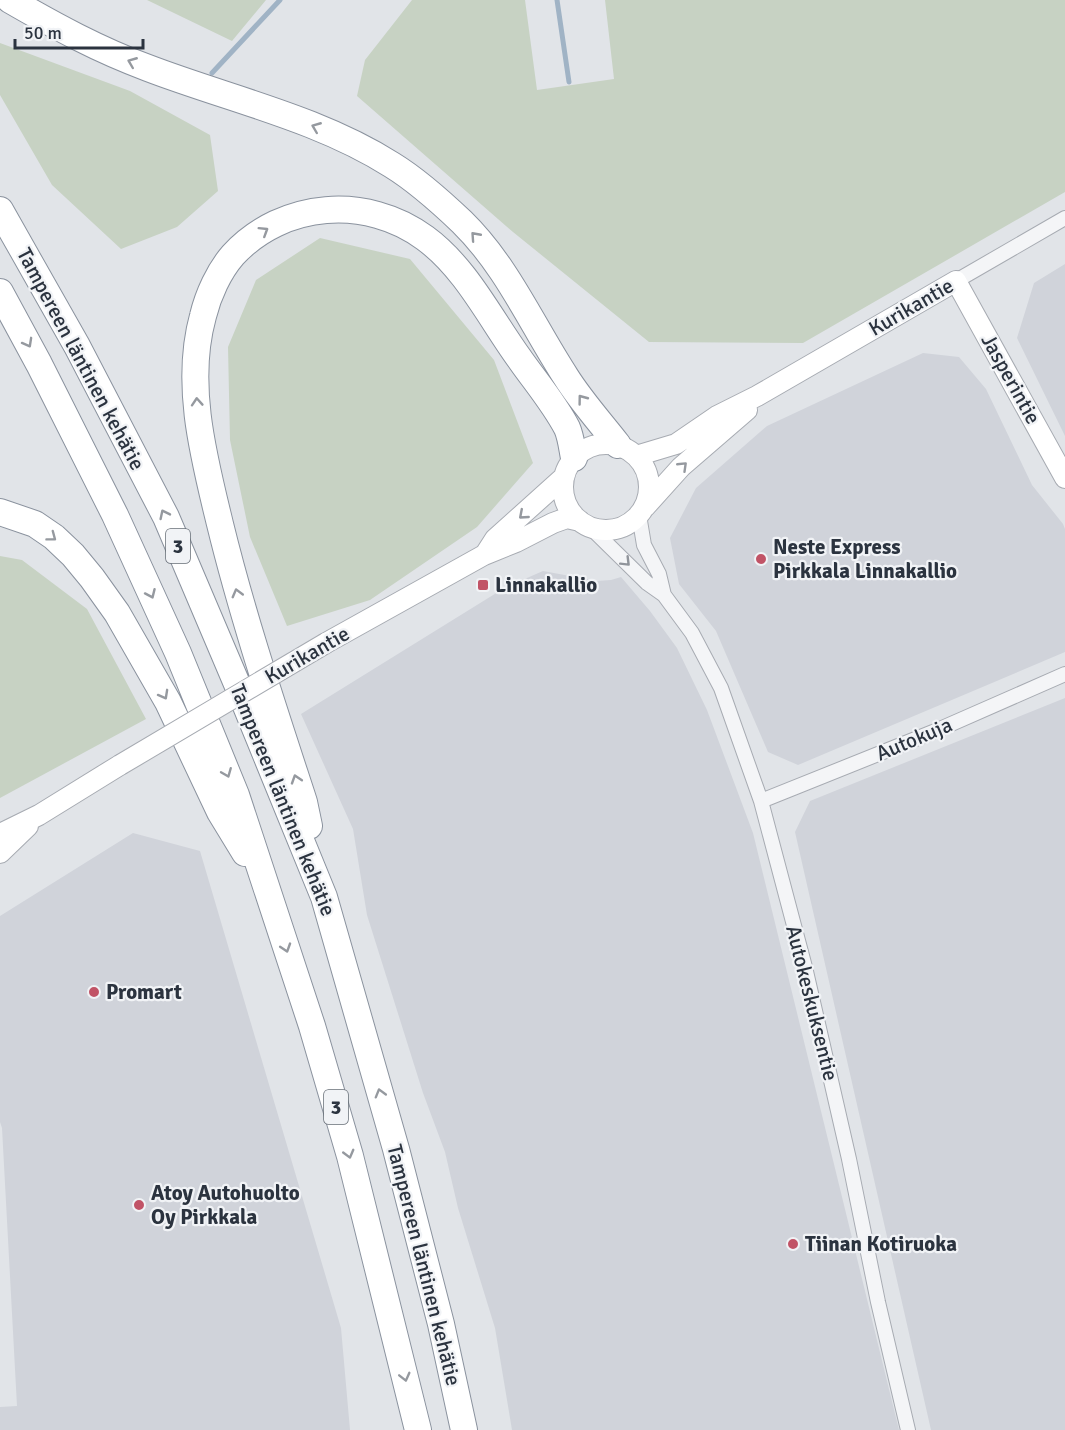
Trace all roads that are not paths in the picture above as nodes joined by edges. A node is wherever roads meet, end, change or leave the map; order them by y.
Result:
1 (10, 0) edge
2 (0, 210) edge
3 (1065, 218) edge
4 (956, 281) junction
5 (0, 292) edge
6 (757, 396) junction
7 (627, 450) junction
8 (569, 468) junction
9 (1065, 478) edge
10 (0, 512) edge
11 (641, 512) junction
12 (585, 524) junction
13 (484, 555) junction
14 (664, 595) junction
15 (1065, 674) edge
16 (761, 801) junction
17 (39, 815) junction
18 (0, 834) edge
19 (0, 853) edge
20 (268, 892) junction
21 (324, 897) junction
22 (418, 1430) edge
23 (464, 1430) edge
24 (908, 1430) edge

7 -> 1 highway
21 -> 2 highway, Tampereen läntinen kehätie / 3
3 - 4 street, Kurikantie
4 - 6 main road, Kurikantie
4 - 9 main road, Jasperintie
5 -> 20 highway, Tampereen läntinen kehätie / 3
6 - 7 main road, Kurikantie
11 -> 6 main road, Kurikantie
7 - 8 main road
7 - 11 main road
8 - 12 main road
8 -> 13 main road, Kurikantie
21 -> 8 highway
10 -> 20 highway
11 - 12 main road
11 - 14 street, Autokeskuksentie
12 - 13 main road, Kurikantie
12 -> 14 street, Autokeskuksentie
13 - 17 main road, Kurikantie, bridge
14 - 16 street, Autokeskuksentie
15 - 16 street, Autokuja
16 - 24 street, Autokeskuksentie
17 - 18 main road, Kurikantie
17 - 19 main road, Kurikantie
20 -> 22 highway, Tampereen läntinen kehätie / 3
23 -> 21 highway, Tampereen läntinen kehätie / 3

